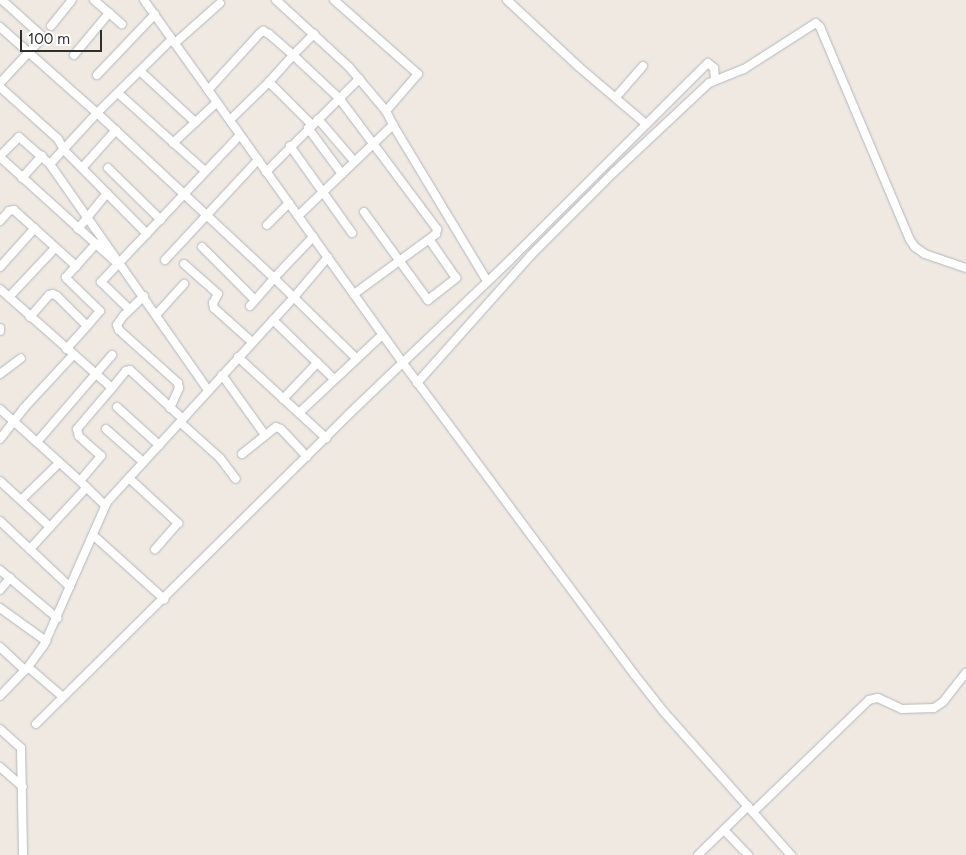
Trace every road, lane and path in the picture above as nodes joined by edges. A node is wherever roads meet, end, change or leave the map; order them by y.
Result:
1 (2, 0) edge
2 (72, 0) edge
3 (94, 0) edge
4 (144, 0) edge
5 (276, 0) edge
6 (334, 0) edge
7 (508, 0) edge
8 (220, 3) dead end
9 (109, 13) junction
10 (154, 14) junction
11 (122, 24) dead end
12 (51, 26) dead end
13 (1, 30) edge
14 (314, 34) junction
15 (174, 41) junction
16 (30, 53) junction
17 (74, 55) dead end
18 (293, 55) junction
19 (643, 66) dead end
20 (140, 71) junction
21 (97, 75) dead end
22 (359, 79) junction
23 (715, 79) junction
24 (268, 82) junction
25 (0, 83) edge
26 (0, 87) edge
27 (208, 90) junction
28 (118, 93) junction
29 (616, 97) junction
30 (339, 98) junction
31 (216, 102) junction
32 (386, 112) junction
33 (96, 113) junction
34 (318, 119) junction
35 (230, 120) junction
36 (195, 122) junction
37 (646, 124) junction
38 (393, 125) junction
39 (310, 127) junction
40 (116, 130) junction
41 (239, 136) junction
42 (173, 143) junction
43 (373, 143) junction
44 (290, 146) junction
45 (64, 150) junction
46 (0, 156) edge
47 (42, 156) junction
48 (258, 160) junction
49 (354, 161) junction
50 (50, 164) junction
51 (82, 168) junction
52 (108, 168) dead end
53 (205, 171) junction
54 (266, 172) junction
55 (342, 174) junction
56 (22, 178) junction
57 (107, 193) junction
58 (185, 193) junction
59 (322, 193) junction
60 (289, 203) junction
61 (364, 212) dead end
62 (206, 214) junction
63 (298, 216) junction
64 (89, 217) junction
65 (161, 220) junction
66 (0, 221) edge
67 (267, 225) dead end
68 (35, 228) junction
69 (78, 228) junction
70 (352, 233) dead end
71 (148, 234) junction
72 (313, 237) junction
73 (429, 239) junction
74 (96, 244) junction
75 (202, 247) dead end
76 (55, 248) junction
77 (328, 257) junction
78 (165, 260) dead end
79 (399, 261) junction
80 (119, 263) junction
81 (184, 264) dead end
82 (76, 266) junction
83 (0, 267) edge
84 (966, 268) edge
85 (274, 278) junction
86 (488, 281) junction
87 (184, 284) dead end
88 (0, 289) edge
89 (354, 294) junction
90 (144, 296) junction
91 (295, 296) junction
92 (9, 297) junction
93 (254, 299) junction
94 (250, 306) dead end
95 (129, 309) junction
96 (156, 315) junction
97 (30, 317) junction
98 (273, 320) junction
99 (87, 326) junction
100 (382, 335) junction
101 (252, 342) junction
102 (66, 349) junction
103 (73, 355) junction
104 (112, 355) dead end
105 (238, 357) junction
106 (21, 358) dead end
107 (356, 358) junction
108 (317, 363) junction
109 (403, 363) junction
110 (0, 374) edge
111 (95, 375) junction
112 (222, 376) junction
113 (334, 379) junction
114 (417, 383) junction
115 (112, 388) junction
116 (208, 390) junction
117 (283, 399) junction
118 (117, 407) dead end
119 (170, 408) junction
120 (0, 409) edge
121 (299, 413) junction
122 (14, 421) junction
123 (182, 421) junction
124 (106, 429) dead end
125 (265, 435) junction
126 (326, 438) junction
127 (0, 439) edge
128 (37, 442) junction
129 (159, 445) junction
130 (242, 454) dead end
131 (307, 457) junction
132 (60, 462) junction
133 (143, 462) junction
134 (128, 478) junction
135 (236, 479) dead end
136 (0, 481) edge
137 (80, 481) junction
138 (87, 487) junction
139 (22, 500) junction
140 (105, 505) junction
141 (0, 520) edge
142 (50, 527) junction
143 (92, 535) junction
144 (30, 549) junction
145 (155, 549) dead end
146 (0, 570) edge
147 (10, 578) junction
148 (70, 587) junction
149 (0, 590) edge
150 (164, 599) junction
151 (0, 608) edge
152 (57, 618) junction
153 (46, 641) junction
154 (0, 647) edge
155 (26, 669) junction
156 (966, 673) edge
157 (0, 681) edge
158 (8, 688) junction
159 (0, 696) edge
160 (63, 698) junction
161 (36, 724) dead end
162 (0, 729) edge
163 (0, 768) edge
164 (23, 787) junction
165 (750, 809) junction
166 (724, 830) junction
167 (23, 855) edge
168 (698, 855) edge
169 (748, 855) edge
170 (791, 855) edge

1 - 16 street
2 - 12 street
3 - 9 street
4 - 10 street
5 - 14 street
6 - 32 street
7 - 29 street
8 - 15 street
9 - 11 street
9 - 17 street
10 - 15 street
10 - 21 street
13 - 16 street
14 - 18 street
14 - 22 street
15 - 20 street
15 - 27 street
16 - 25 street
16 - 33 street
18 - 24 street
18 - 27 street
18 - 30 street
19 - 29 street
20 - 28 street
20 - 36 street
22 - 30 street
22 - 32 street
23 - 37 street
23 - 84 street
23 - 114 street
24 - 35 street
24 - 39 street
26 - 45 street
27 - 31 street
28 - 33 street
28 - 42 street
29 - 37 street
30 - 34 street
30 - 43 street
31 - 35 street
31 - 36 street
32 - 38 street
33 - 40 street
33 - 45 street
34 - 39 street
34 - 49 street
35 - 41 street
36 - 42 street
37 - 86 street
38 - 43 street
38 - 86 street
39 - 44 street
39 - 55 street
40 - 51 street
40 - 58 street
41 - 48 street
41 - 53 street
42 - 53 street
43 - 49 street
43 - 73 street
44 - 54 street
44 - 59 street
45 - 50 street
45 - 51 street
46 - 47 street
46 - 56 street
47 - 50 street
47 - 56 street
48 - 54 street
48 - 62 street
49 - 55 street
50 - 64 street
51 - 57 street
52 - 65 street
53 - 58 street
54 - 60 street
55 - 59 street
56 - 69 street
57 - 64 street
57 - 71 street
58 - 62 street
58 - 65 street
59 - 63 street
59 - 70 street
60 - 63 street
60 - 67 street
61 - 79 street
62 - 78 street
62 - 85 street
63 - 72 street
64 - 69 street
64 - 80 street
65 - 71 street
66 - 68 street
68 - 76 street
68 - 83 street
69 - 74 street
71 - 80 street
72 - 77 street
72 - 85 street
73 - 79 street
73 - 79 street
74 - 80 street
74 - 82 street
75 - 93 street
76 - 82 street
76 - 92 street
77 - 89 street
77 - 91 street
79 - 89 street
80 - 90 street
80 - 95 street
81 - 101 street
82 - 99 street
85 - 91 street
85 - 93 street
86 - 109 street
87 - 96 street
88 - 92 street
89 - 100 street
90 - 95 street
90 - 96 street
91 - 98 street
91 - 107 street
92 - 97 street
93 - 94 street
95 - 119 street
96 - 116 street
97 - 99 street
97 - 102 street
98 - 101 street
98 - 108 street
99 - 102 street
100 - 107 street
100 - 109 street
101 - 105 street
102 - 103 street
103 - 111 street
103 - 122 street
104 - 111 street
105 - 112 street
105 - 117 street
106 - 110 street
107 - 113 street
108 - 113 street
108 - 117 street
109 - 114 street
109 - 126 street
111 - 115 street
111 - 128 street
112 - 116 street
112 - 125 street
113 - 121 street
114 - 165 street
115 - 119 street
115 - 137 street
116 - 123 street
117 - 121 street
118 - 129 street
119 - 123 street
120 - 122 street
121 - 126 street
122 - 127 street
122 - 128 street
123 - 129 street
123 - 135 street
124 - 133 street
125 - 130 street
125 - 131 street
126 - 131 street
128 - 132 street
129 - 133 street
131 - 150 street
132 - 137 street
132 - 139 street
133 - 134 street
134 - 140 street
134 - 145 street
136 - 139 street
137 - 138 street
138 - 140 street
138 - 142 street
139 - 142 street
140 - 143 street
141 - 144 street
142 - 144 street
143 - 148 street
143 - 150 street
144 - 148 street
146 - 147 street
147 - 149 street
147 - 152 street
148 - 152 street
150 - 160 street
151 - 153 street
152 - 153 street
153 - 155 street
154 - 155 street
155 - 158 street
155 - 160 street
156 - 165 street
157 - 158 street
158 - 159 street
160 - 161 street
162 - 164 street
163 - 164 street
164 - 167 street
165 - 166 street
165 - 170 street
166 - 168 street
166 - 169 street

